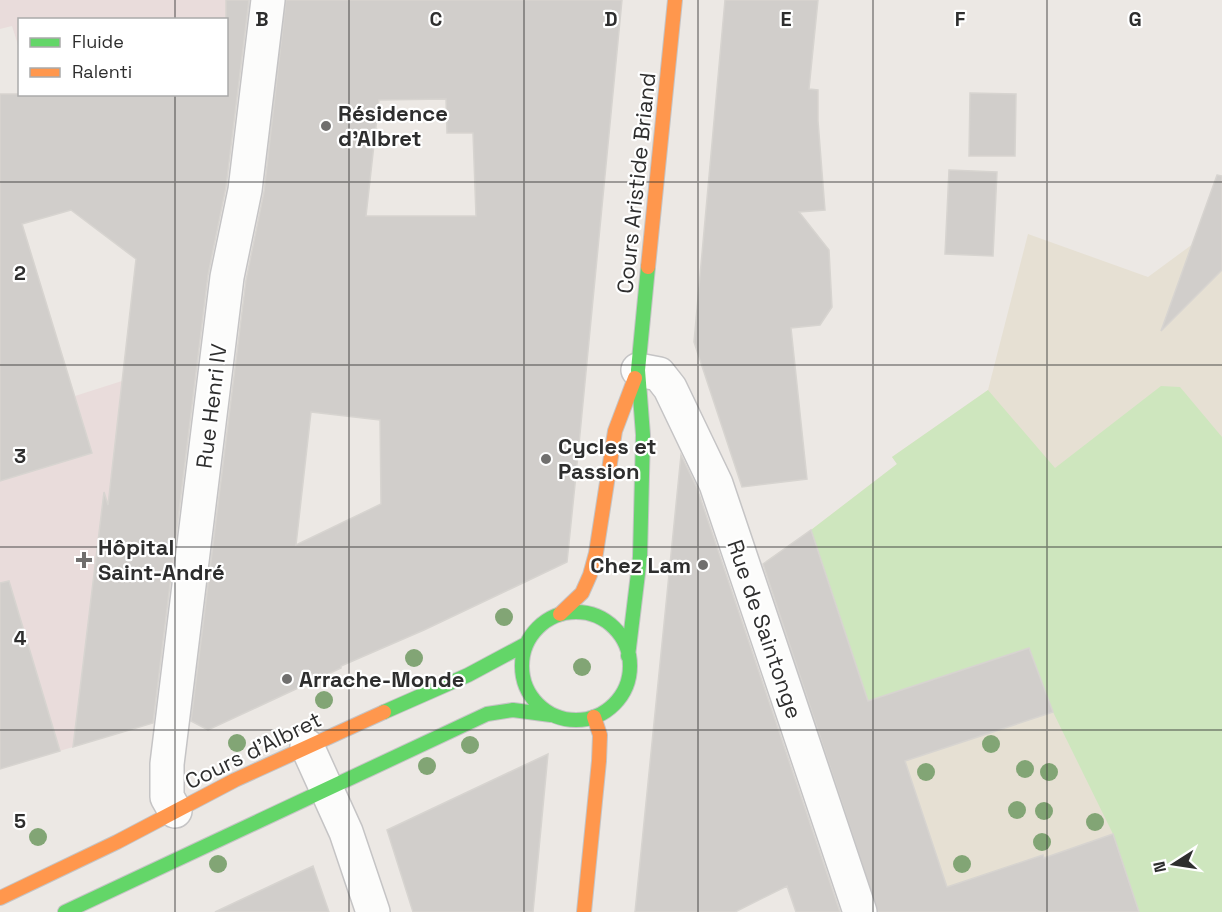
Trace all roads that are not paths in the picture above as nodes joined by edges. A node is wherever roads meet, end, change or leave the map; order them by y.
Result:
1 (268, 0) edge
2 (675, 0) edge
3 (638, 370) junction
4 (561, 614) junction
5 (526, 644) junction
6 (628, 656) junction
7 (551, 715) junction
8 (594, 717) junction
9 (307, 746) junction
10 (327, 790) junction
11 (176, 811) junction
12 (0, 898) edge
13 (65, 912) edge
14 (373, 912) edge
15 (584, 912) edge
16 (860, 912) edge

1 - 11 street, Rue Henri IV
2 - 3 main road, Cours Aristide Briand
3 - 4 main road, Cours Aristide Briand
3 - 6 main road, Cours Aristide Briand
3 - 16 street, Rue de Saintonge
4 - 5 main road
4 - 6 main road
5 - 7 main road
5 - 9 main road, Cours d'Albret
6 - 8 main road
7 - 8 main road
7 - 10 main road
8 - 15 main road
9 - 10 street
9 - 11 main road, Cours d'Albret
10 - 13 main road
10 - 14 street
11 - 12 main road, Cours d'Albret

